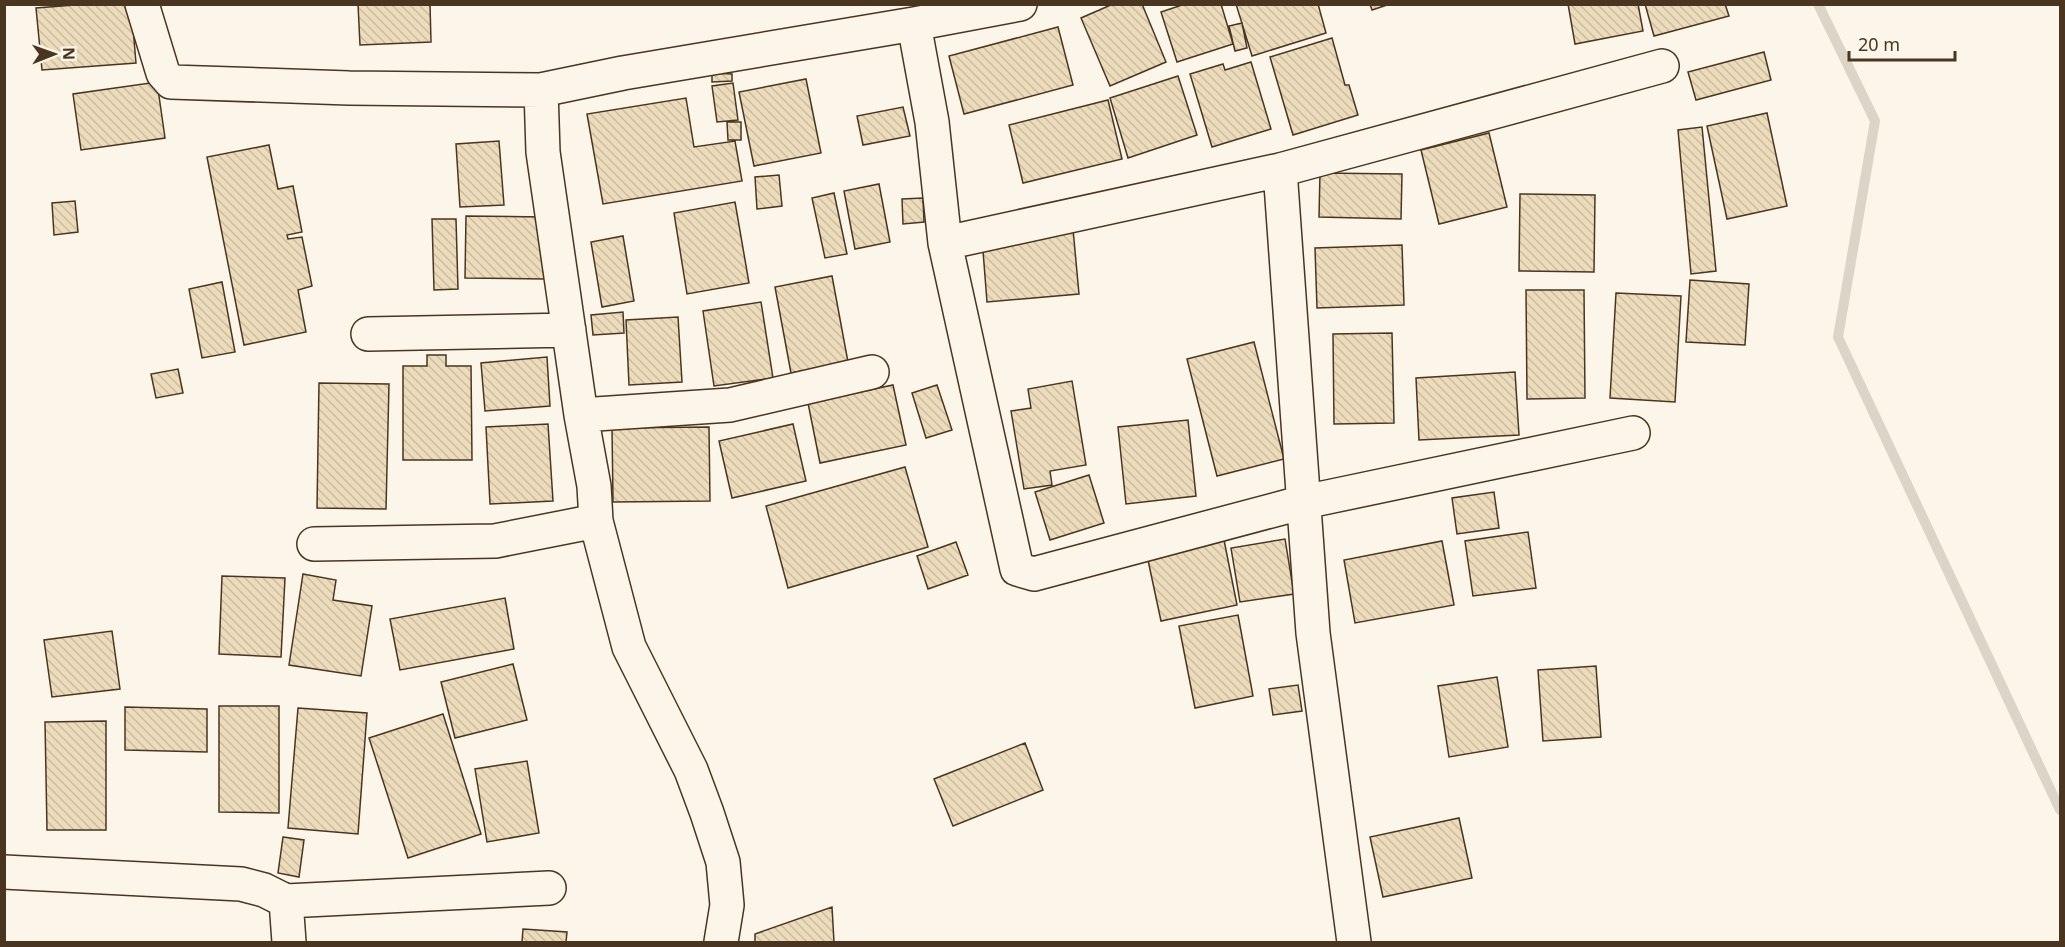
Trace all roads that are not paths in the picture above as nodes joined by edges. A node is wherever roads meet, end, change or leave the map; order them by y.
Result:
1 (142, 4) edge
2 (1016, 5) edge
3 (914, 24) junction
4 (1662, 66) dead end
5 (541, 90) junction
6 (1280, 170) junction
7 (945, 243) junction
8 (569, 330) junction
9 (368, 334) dead end
10 (872, 372) dead end
11 (581, 416) junction
12 (1633, 433) dead end
13 (1304, 502) junction
14 (596, 521) junction
15 (314, 544) dead end
16 (4, 872) edge
17 (549, 888) dead end
18 (286, 901) junction
19 (289, 942) edge
20 (721, 942) edge
21 (1354, 942) edge

1 - 5 street
2 - 3 street
3 - 5 street
3 - 7 street
4 - 6 street
5 - 8 street
6 - 7 street
6 - 13 street
7 - 13 street
8 - 9 street
8 - 11 street
10 - 11 street
11 - 14 street
12 - 13 street
13 - 21 street
14 - 15 street
14 - 20 street
16 - 18 street
17 - 18 street
18 - 19 street

